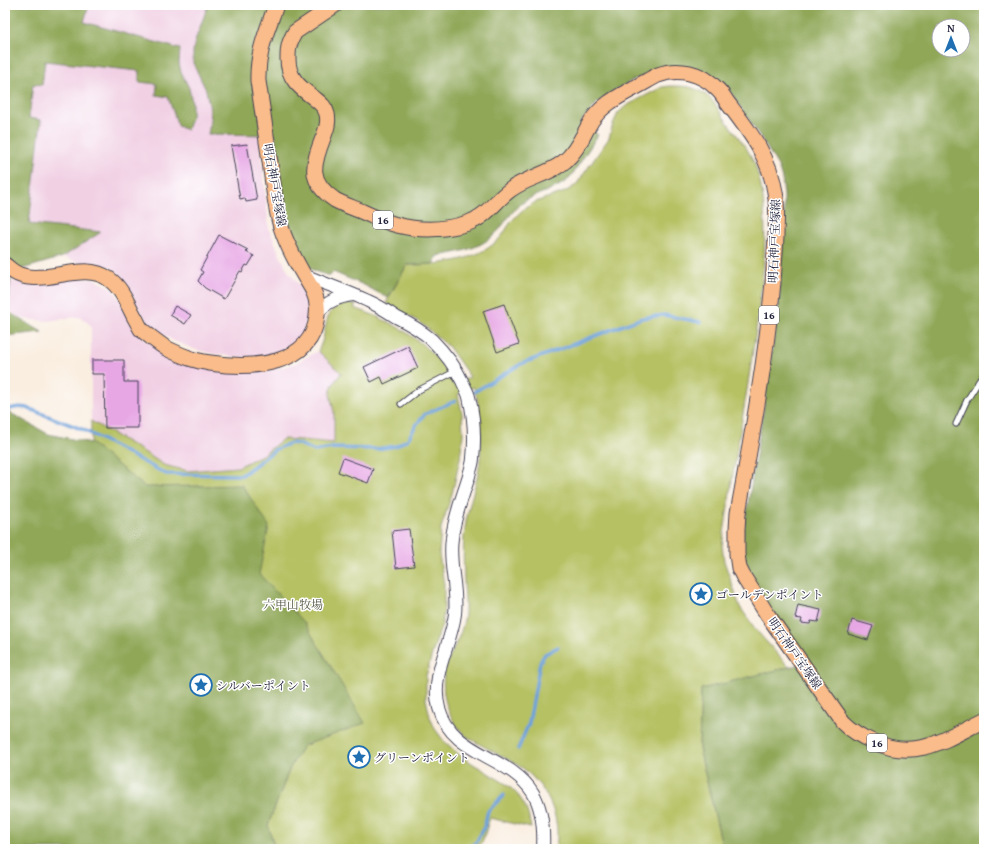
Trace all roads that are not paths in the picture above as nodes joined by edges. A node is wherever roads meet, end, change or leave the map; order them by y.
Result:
1 (276, 5) edge
2 (335, 5) edge
3 (5, 264) edge
4 (304, 275) junction
5 (353, 295) junction
6 (317, 313) junction
7 (984, 373) edge
8 (462, 381) junction
9 (401, 404) dead end
10 (956, 424) dead end
11 (984, 720) edge
12 (543, 849) edge

1 - 4 main road, 明石神戸宝塚線
2 - 11 main road, 明石神戸宝塚線 / 16
3 - 6 main road, 明石神戸宝塚線
4 - 5 street
4 - 6 main road, 明石神戸宝塚線
5 - 6 street
5 - 8 street
7 - 10 lane
8 - 9 lane
8 - 12 street

